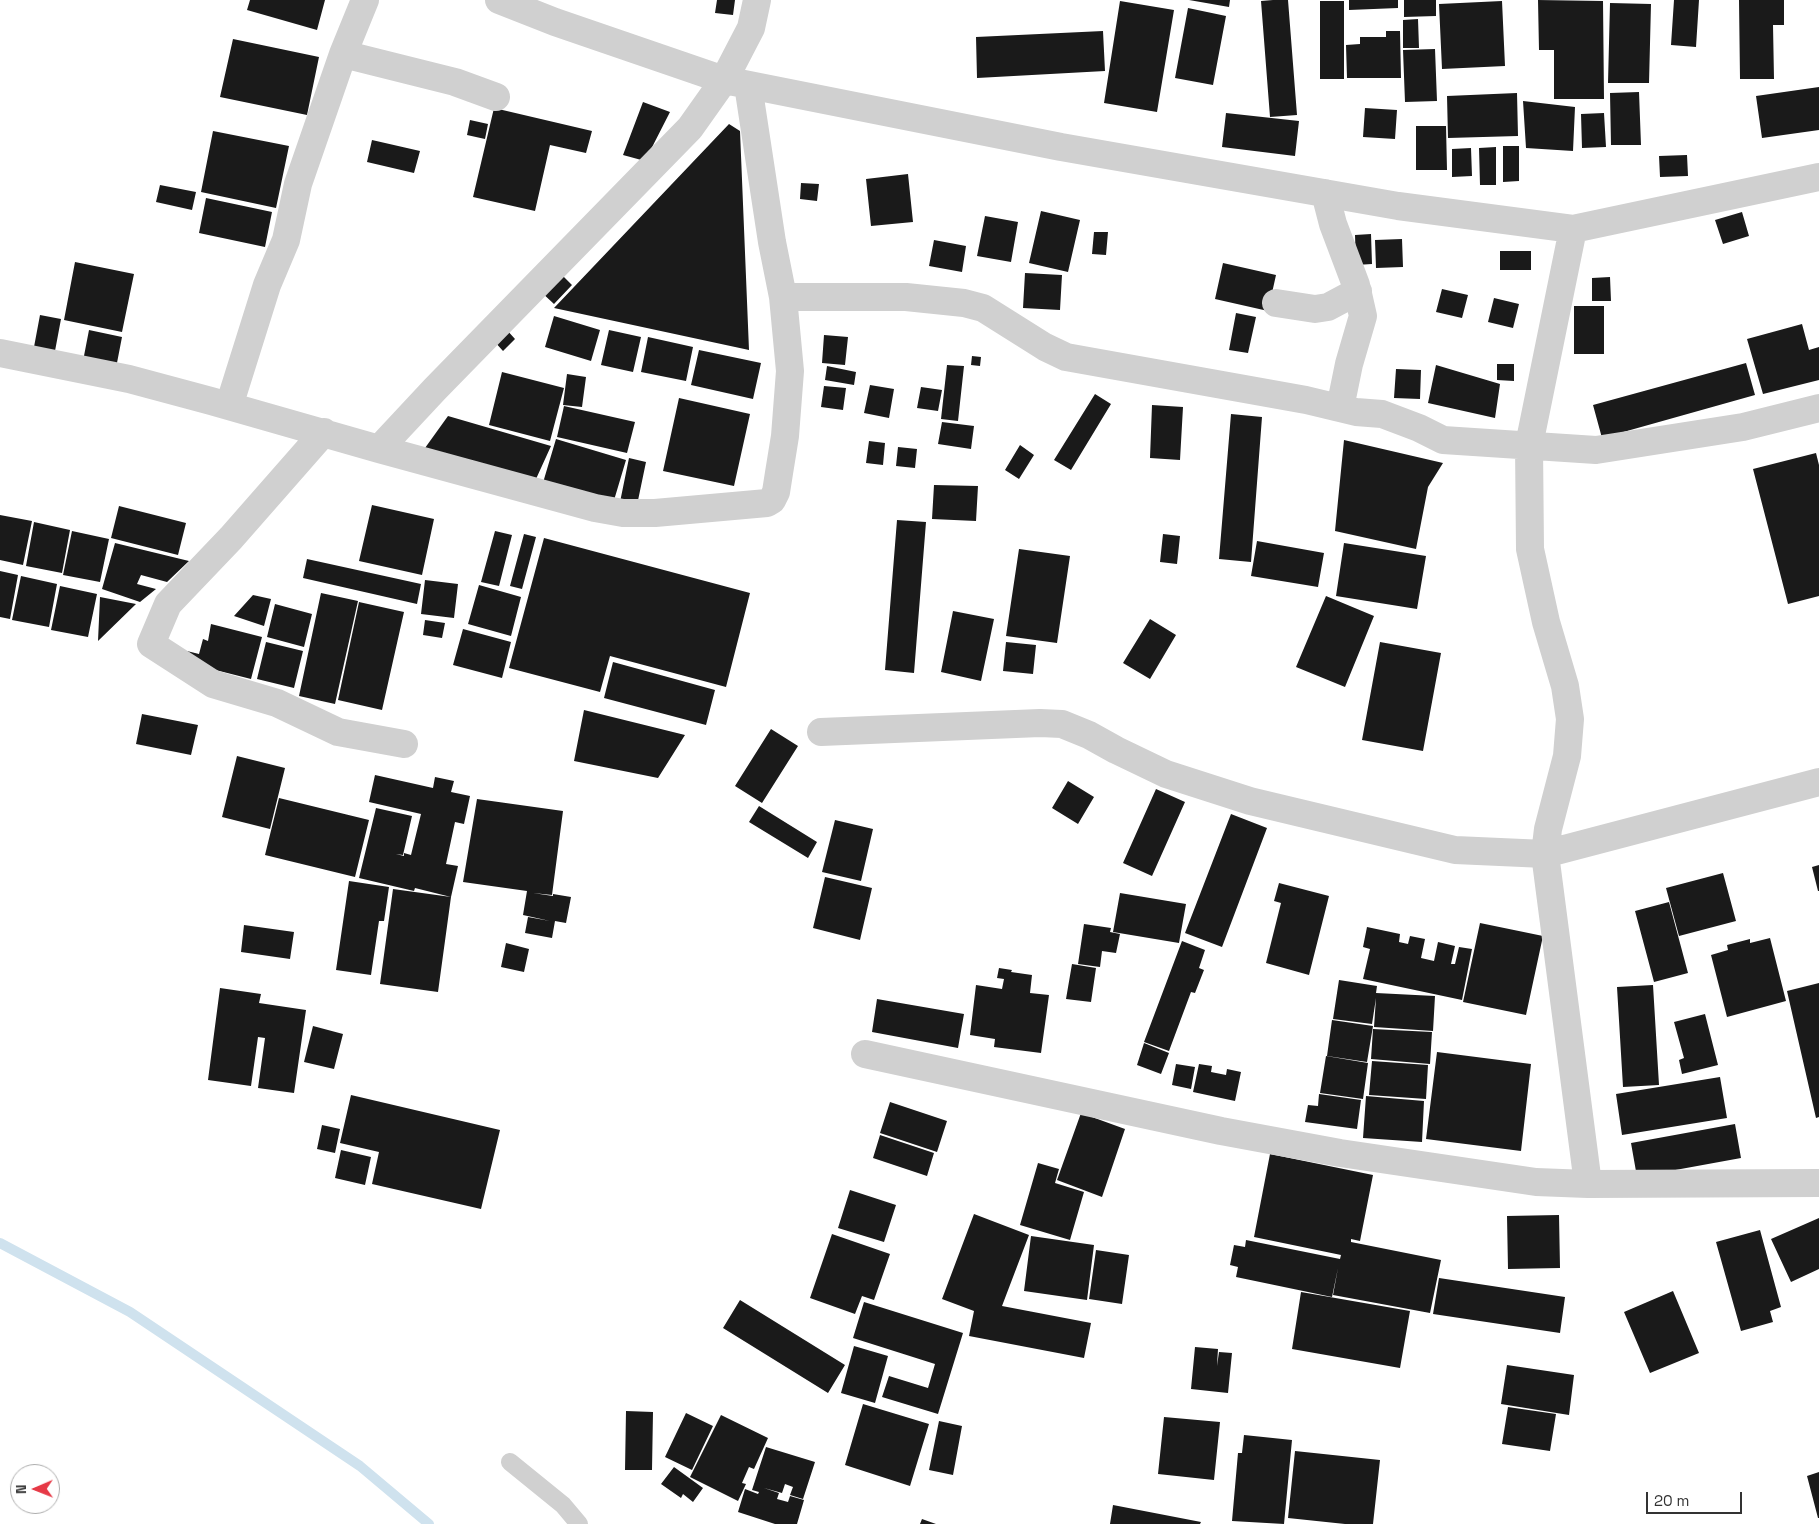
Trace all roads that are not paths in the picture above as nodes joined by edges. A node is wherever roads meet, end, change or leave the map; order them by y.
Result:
1 (365, 0) edge
2 (499, 0) edge
3 (757, 0) edge
4 (343, 54) junction
5 (736, 82) junction
6 (496, 97) dead end
7 (1819, 177) edge
8 (1326, 193) junction
9 (1573, 229) junction
10 (1358, 292) junction
11 (783, 297) junction
12 (1276, 302) dead end
13 (0, 353) edge
14 (229, 406) junction
15 (1340, 408) junction
16 (1819, 408) edge
17 (324, 432) junction
18 (1529, 445) junction
19 (379, 449) junction
20 (821, 732) dead end
21 (404, 744) dead end
22 (1819, 782) edge
23 (1545, 854) junction
24 (865, 1054) dead end
25 (1819, 1183) edge
26 (1588, 1184) junction
27 (510, 1462) dead end
28 (579, 1524) edge

1 - 4 street
2 - 5 street
3 - 5 street
4 - 6 street
4 - 14 street
5 - 8 street
5 - 11 street
5 - 19 street
7 - 9 street
8 - 9 street
8 - 10 street
9 - 18 street
10 - 12 street
10 - 15 street
11 - 15 street
11 - 19 street
13 - 14 street
14 - 17 street
15 - 18 street
16 - 18 street
17 - 19 street
17 - 21 street
18 - 23 street
20 - 23 street
22 - 23 street
23 - 26 street
24 - 26 street
25 - 26 street
27 - 28 lane

